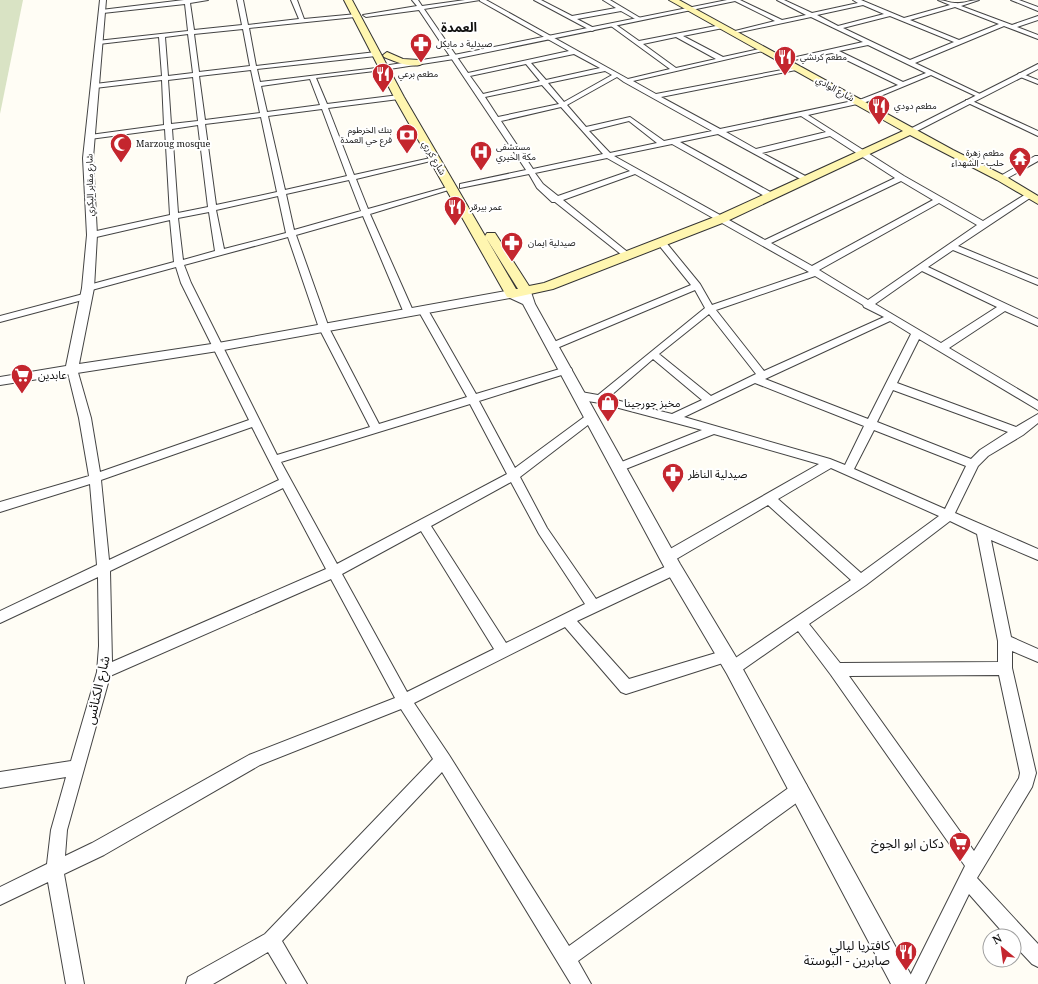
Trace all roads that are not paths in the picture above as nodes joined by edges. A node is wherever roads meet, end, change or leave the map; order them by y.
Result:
1 (103, 0) edge
2 (206, 0) edge
3 (240, 0) edge
4 (294, 0) edge
5 (348, 0) edge
6 (358, 0) edge
7 (414, 0) edge
8 (477, 0) edge
9 (482, 0) edge
10 (537, 0) edge
11 (606, 0) edge
12 (673, 0) edge
13 (737, 0) edge
14 (780, 0) edge
15 (856, 0) edge
16 (941, 0) edge
17 (976, 0) edge
18 (1014, 0) edge
19 (187, 1) edge
20 (863, 3) junction
21 (955, 5) junction
22 (419, 8) junction
23 (1038, 8) edge
24 (622, 9) junction
25 (690, 9) junction
26 (103, 10) junction
27 (890, 14) junction
28 (360, 15) junction
29 (811, 15) junction
30 (572, 18) junction
31 (1038, 18) edge
32 (639, 19) junction
33 (302, 20) junction
34 (903, 20) junction
35 (782, 22) junction
36 (613, 24) junction
37 (1004, 24) junction
38 (246, 26) junction
39 (721, 27) junction
40 (836, 28) junction
41 (1012, 28) junction
42 (592, 29) junction
43 (191, 32) junction
44 (733, 33) junction
45 (162, 35) junction
46 (678, 36) junction
47 (1038, 37) edge
48 (372, 38) junction
49 (548, 38) junction
50 (99, 42) junction
51 (958, 42) junction
52 (638, 43) junction
53 (868, 43) junction
54 (764, 50) junction
55 (834, 51) junction
56 (574, 52) junction
57 (376, 54) junction
58 (387, 55) junction
59 (454, 57) junction
60 (721, 59) junction
61 (785, 61) junction
62 (528, 62) junction
63 (419, 63) junction
64 (909, 63) junction
65 (1038, 66) edge
66 (394, 67) junction
67 (253, 68) junction
68 (383, 68) junction
69 (796, 68) junction
70 (605, 69) junction
71 (675, 70) junction
72 (931, 73) junction
73 (466, 74) junction
74 (197, 75) junction
75 (616, 75) junction
76 (1020, 75) junction
77 (165, 78) junction
78 (313, 78) junction
79 (626, 81) junction
80 (546, 82) junction
81 (1038, 82) edge
82 (257, 84) junction
83 (904, 85) junction
84 (95, 86) junction
85 (481, 96) junction
86 (654, 96) junction
87 (980, 96) junction
88 (399, 97) junction
89 (968, 101) junction
90 (858, 102) junction
91 (562, 104) junction
92 (323, 107) junction
93 (264, 114) junction
94 (802, 114) junction
95 (496, 120) junction
96 (202, 123) junction
97 (168, 127) junction
98 (584, 130) junction
99 (910, 130) junction
100 (717, 131) junction
101 (832, 133) junction
102 (1038, 134) edge
103 (90, 137) junction
104 (672, 141) junction
105 (662, 143) junction
106 (755, 152) junction
107 (863, 153) junction
108 (607, 155) junction
109 (1038, 158) edge
110 (435, 159) junction
111 (529, 172) junction
112 (635, 172) junction
113 (352, 176) junction
114 (901, 178) junction
115 (1001, 178) junction
116 (806, 180) junction
117 (451, 188) junction
118 (465, 190) joint
119 (281, 192) junction
120 (770, 196) junction
121 (1029, 196) junction
122 (555, 200) junction
123 (938, 200) junction
124 (1038, 201) edge
125 (212, 208) junction
126 (365, 212) junction
127 (478, 214) dead end
128 (174, 216) junction
129 (720, 218) junction
130 (983, 225) junction
131 (291, 234) junction
132 (92, 235) junction
133 (661, 242) junction
134 (764, 243) junction
135 (953, 246) junction
136 (220, 253) junction
137 (627, 256) junction
138 (179, 264) junction
139 (923, 268) junction
140 (813, 272) junction
141 (1038, 282) edge
142 (697, 286) junction
143 (526, 291) junction
144 (87, 292) junction
145 (512, 294) junction
146 (529, 304) junction
147 (868, 305) junction
148 (1004, 307) junction
149 (710, 309) junction
150 (423, 310) junction
151 (409, 313) junction
152 (890, 318) junction
153 (0, 319) edge
154 (1038, 323) edge
155 (324, 328) junction
156 (916, 334) junction
157 (553, 346) junction
158 (218, 347) junction
159 (941, 348) junction
160 (653, 354) junction
161 (72, 369) junction
162 (567, 370) junction
163 (759, 377) junction
164 (0, 382) edge
165 (891, 385) junction
166 (581, 396) junction
167 (473, 399) junction
168 (600, 399) junction
169 (710, 401) junction
170 (1038, 406) edge
171 (591, 418) junction
172 (673, 418) junction
173 (1038, 418) edge
174 (255, 422) junction
175 (871, 424) junction
176 (376, 428) junction
177 (713, 430) junction
178 (1019, 432) junction
179 (274, 460) junction
180 (830, 463) junction
181 (973, 464) junction
182 (618, 468) junction
183 (848, 470) junction
184 (512, 476) junction
185 (95, 478) junction
186 (286, 482) junction
187 (770, 499) junction
188 (0, 507) edge
189 (948, 516) junction
190 (423, 524) junction
191 (983, 530) junction
192 (1038, 555) edge
193 (671, 563) junction
194 (104, 568) junction
195 (336, 570) junction
196 (861, 581) junction
197 (594, 606) junction
198 (0, 617) edge
199 (568, 619) junction
200 (800, 623) junction
201 (1005, 641) junction
202 (503, 651) junction
203 (1038, 656) edge
204 (730, 662) junction
205 (1005, 668) junction
206 (836, 670) junction
207 (104, 672) junction
208 (404, 700) junction
209 (443, 760) junction
210 (76, 768) junction
211 (0, 780) edge
212 (800, 790) junction
213 (55, 871) junction
214 (971, 873) junction
215 (0, 896) edge
216 (271, 940) junction
217 (567, 958) junction
218 (1038, 958) edge
219 (75, 984) edge
220 (195, 984) edge
221 (298, 984) edge
222 (582, 984) edge
223 (904, 984) edge
224 (915, 984) edge

1 - 26 street, شارع مقابر البكري
2 - 19 street
3 - 38 street
4 - 33 street
5 - 28 main road, شارع كرري
6 - 28 main road, شارع كرري
7 - 22 street
8 - 22 street
9 - 49 street
10 - 30 street
11 - 24 street
12 - 25 main road, شارع الوادي
13 - 25 street
13 - 35 street
14 - 29 street
15 - 20 street
16 - 21 street
17 - 21 street
18 - 23 street
19 - 26 street
19 - 43 street
20 - 27 street
20 - 29 street
21 - 34 street
21 - 37 street
22 - 28 street
22 - 59 street
24 - 30 street
24 - 32 street
25 - 32 street
25 - 39 main road, شارع الوادي
26 - 50 street, شارع مقابر البكري
27 - 34 street
27 - 40 street
28 - 33 street
28 - 48 main road, شارع كرري
29 - 35 street
29 - 40 street
30 - 42 street
31 - 41 street
32 - 36 street
33 - 38 street
34 - 51 street
35 - 44 street
36 - 42 street
36 - 52 street
37 - 41 street
37 - 51 street
38 - 43 street
38 - 67 street
39 - 44 main road, شارع الوادي
39 - 46 street
40 - 53 street
41 - 47 street
42 - 49 street
43 - 45 street
43 - 74 street
44 - 54 main road, شارع الوادي
45 - 50 street
45 - 77 street
46 - 52 street
46 - 60 street
48 - 57 main road, شارع كرري
48 - 58 main road, شارع كرري
49 - 56 street
49 - 59 street
50 - 84 street, شارع مقابر البكري
51 - 64 street
52 - 71 street
53 - 55 street
53 - 64 street
54 - 60 street
54 - 61 main road, شارع الوادي
55 - 61 street
55 - 83 street
56 - 62 street
56 - 70 street
57 - 67 street
57 - 68 main road, شارع كرري
58 - 63 main road
58 - 66 main road, شارع كرري
59 - 63 street
59 - 73 street
60 - 71 street
61 - 69 main road, شارع الوادي
62 - 73 street
62 - 80 street
63 - 66 street
64 - 72 street
65 - 76 street
66 - 68 street
66 - 118 main road, شارع كرري
67 - 74 street
67 - 82 street
68 - 78 street
68 - 88 main road, شارع كرري
69 - 86 street
69 - 90 main road, شارع الوادي
70 - 75 street
70 - 80 street
71 - 79 street
72 - 83 street
72 - 87 street
73 - 85 street
74 - 77 street
74 - 96 street
75 - 79 street
75 - 91 street
76 - 81 street
76 - 87 street
77 - 84 street
77 - 97 street
78 - 82 street
78 - 92 street
79 - 86 street
80 - 85 street
80 - 91 street
82 - 93 street
83 - 90 street
84 - 103 street, شارع مقابر البكري
85 - 95 street
86 - 100 street
87 - 89 street
88 - 92 street
88 - 110 main road, شارع كرري
89 - 99 street
89 - 102 street
90 - 94 street
90 - 99 main road, شارع الوادي
91 - 95 street
91 - 98 street
92 - 93 street
92 - 113 street
93 - 96 street
93 - 119 street
94 - 100 street
94 - 101 street
95 - 111 street
96 - 97 street
96 - 125 street
97 - 103 street
97 - 128 street
98 - 105 street
98 - 108 street
99 - 107 main road
99 - 115 main road, شارع الوادي
100 - 104 street
100 - 106 street
101 - 106 street
101 - 107 street
103 - 132 street, شارع مقابر البكري
104 - 105 street
104 - 120 street
105 - 108 street
106 - 116 street
107 - 114 street
107 - 116 main road
108 - 111 street
108 - 112 street
109 - 115 street
110 - 113 street
110 - 117 main road, شارع كرري
111 - 118 street
111 - 122 street
112 - 122 street
112 - 129 street
113 - 119 street
113 - 126 street
114 - 123 street
114 - 134 street
115 - 121 main road, شارع الوادي
116 - 120 main road
117 - 126 street
117 - 145 main road, شارع كرري
119 - 125 street
119 - 131 street
120 - 129 main road
121 - 124 main road, شارع الوادي
121 - 130 street
122 - 137 street
123 - 130 street
123 - 140 street
125 - 128 street
125 - 136 street
126 - 131 street
126 - 151 street
127 - 143 main road
128 - 132 street
128 - 138 street
129 - 133 main road
129 - 134 street
130 - 135 street
131 - 136 street
131 - 155 street
132 - 144 street, شارع مقابر البكري
133 - 137 main road
133 - 142 street
134 - 140 street
135 - 139 street
135 - 141 street
136 - 138 street
137 - 143 main road
138 - 144 street
138 - 158 street
139 - 147 street
139 - 148 street
140 - 147 street
140 - 149 street
142 - 149 street
142 - 157 street
143 - 145 main road
143 - 146 street
144 - 153 street
144 - 161 street, شارع مقابر البكري
145 - 146 street
145 - 150 street
146 - 157 street
147 - 152 street
148 - 154 street
148 - 159 street
149 - 160 street
149 - 163 street
150 - 151 street
150 - 167 street
151 - 155 street
152 - 156 street
152 - 163 street
155 - 158 street
155 - 176 street
156 - 159 street
156 - 165 street
157 - 162 street
158 - 161 street
158 - 174 street
159 - 170 street
160 - 168 street
160 - 169 street
161 - 164 street
161 - 185 street, شارع الكنائس
162 - 166 street
162 - 167 street
163 - 169 street
163 - 175 street
165 - 175 street
165 - 178 street
166 - 168 street
166 - 171 street
167 - 176 street
167 - 184 street
168 - 172 street
169 - 172 street
171 - 182 street
171 - 184 street
172 - 177 street
173 - 178 street
174 - 179 street
174 - 185 street
175 - 181 street
175 - 183 street
176 - 179 street
177 - 180 street
177 - 182 street
178 - 181 street
179 - 186 street
180 - 183 street
180 - 187 street
181 - 189 street
182 - 193 street
183 - 189 street
184 - 190 street
184 - 197 street
185 - 188 street
185 - 194 street, شارع الكنائس
186 - 194 street
186 - 195 street
187 - 193 street
187 - 196 street
189 - 191 street
189 - 196 street
190 - 195 street
190 - 202 street
191 - 192 street
191 - 201 street
193 - 197 street
193 - 204 street
194 - 198 street
194 - 207 street, شارع الكنائس
195 - 207 street
195 - 208 street
196 - 200 street
197 - 199 street
199 - 202 street
199 - 204 street
200 - 204 street
200 - 206 street
201 - 203 street
201 - 205 street
202 - 208 street
204 - 212 street
205 - 206 street
205 - 214 street
206 - 214 street
207 - 210 street, شارع الكنائس
208 - 209 street
208 - 213 street
209 - 216 street
209 - 217 street
210 - 211 street
210 - 213 street, شارع الكنائس
212 - 217 street
212 - 223 street
213 - 215 street
213 - 219 street, شارع الكنائس
214 - 218 street
214 - 224 street
216 - 220 street
216 - 221 street
217 - 222 street

